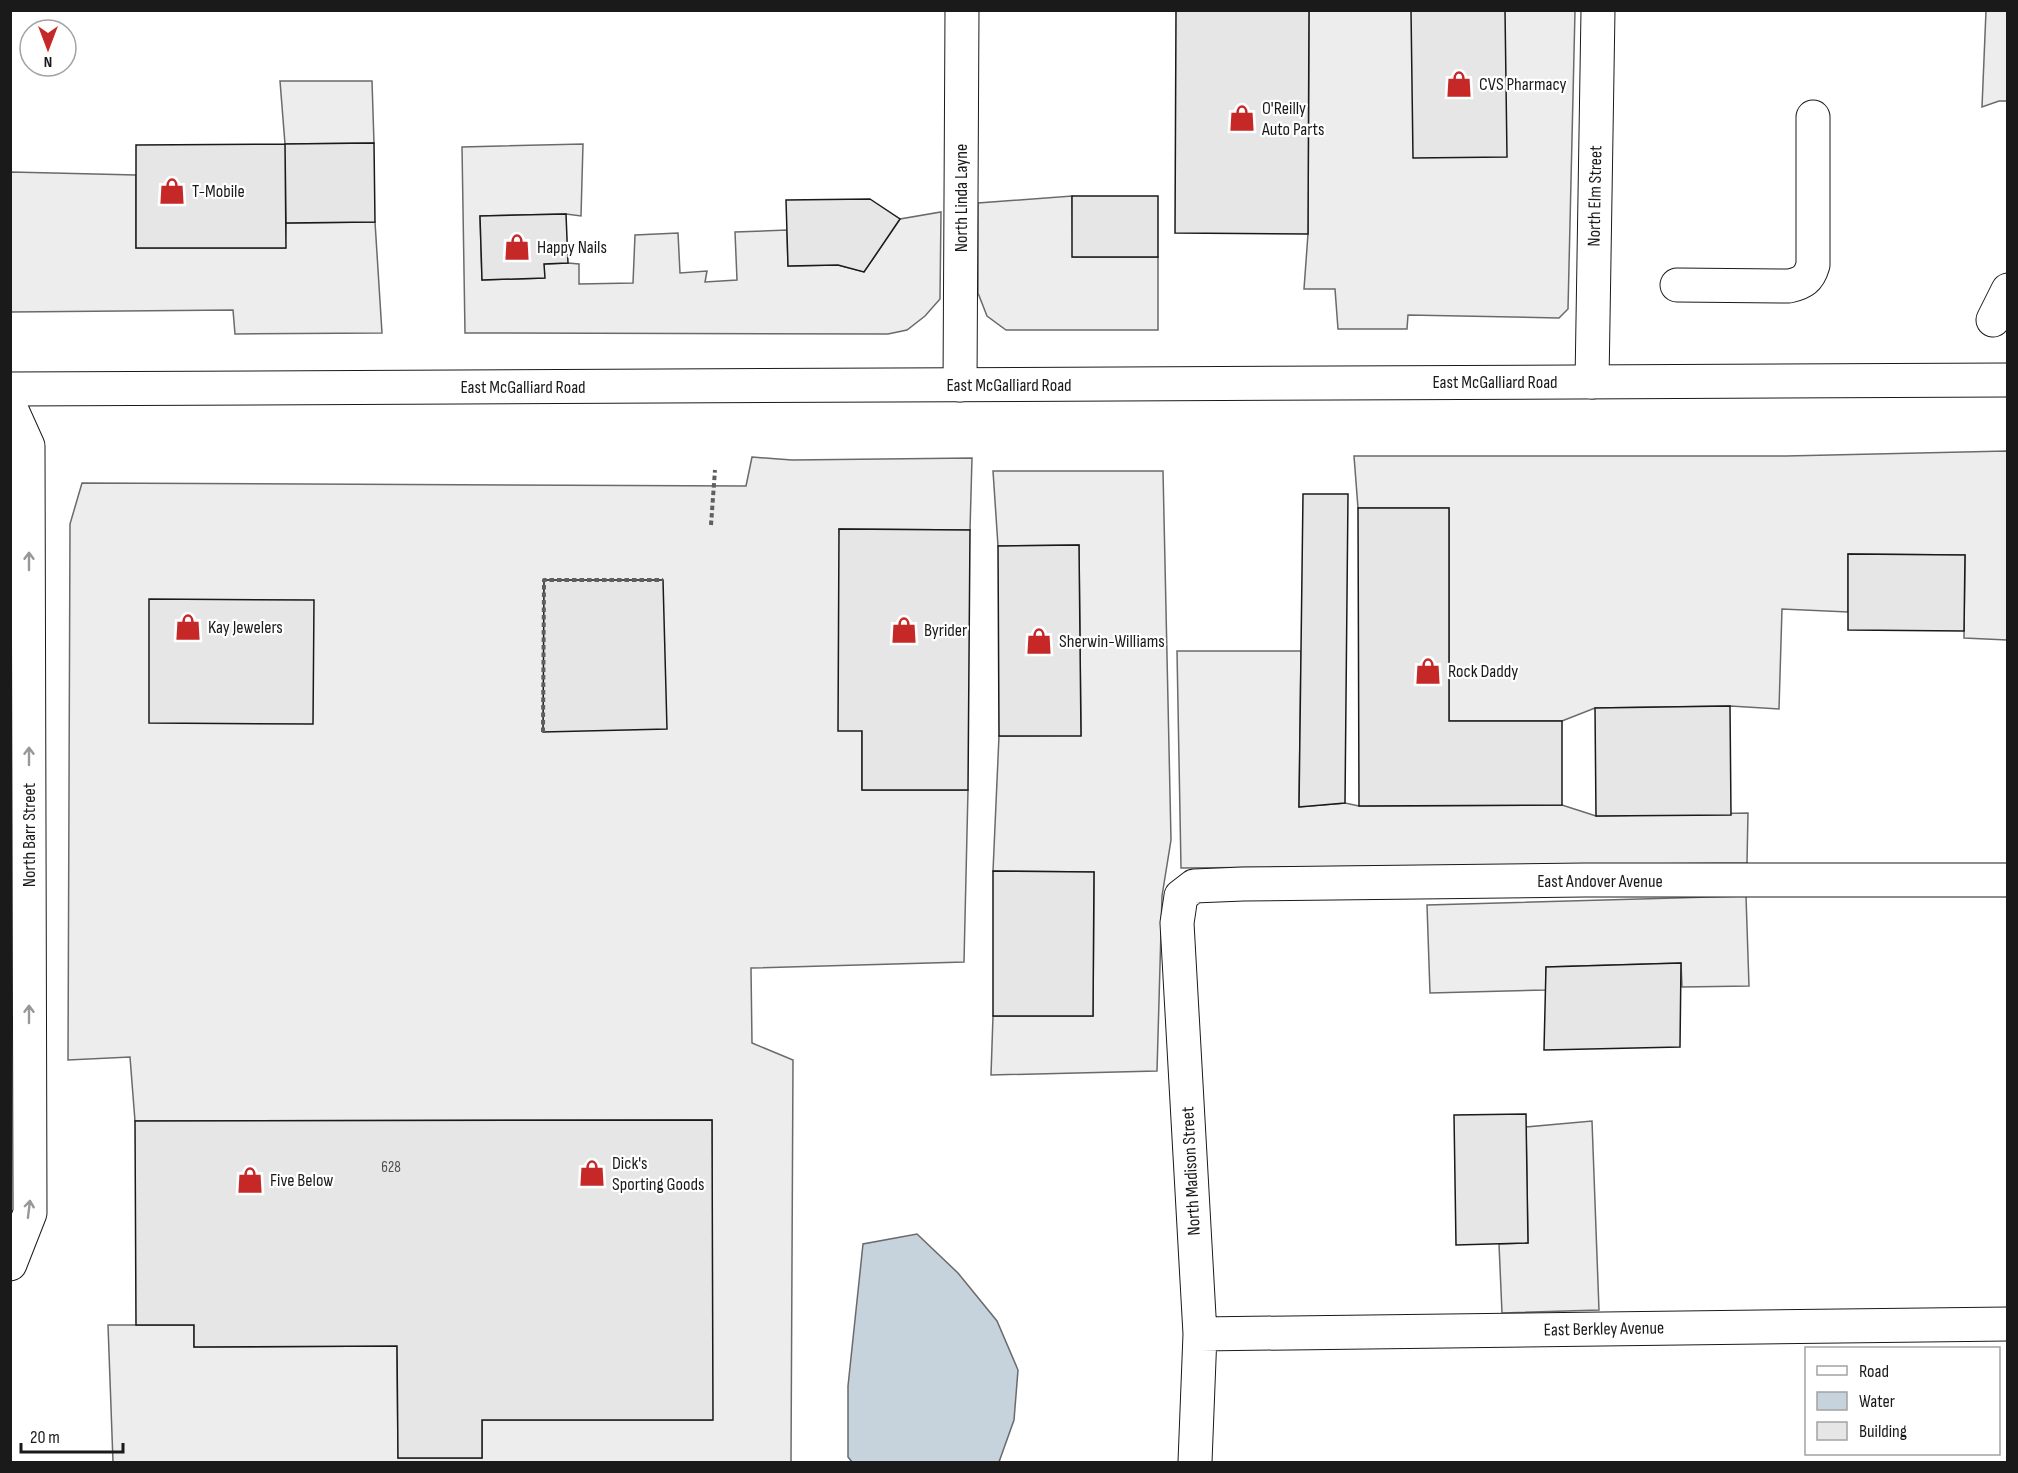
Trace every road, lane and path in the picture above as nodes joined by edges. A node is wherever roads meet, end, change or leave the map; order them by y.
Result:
1 (962, 10) edge
2 (1598, 10) edge
3 (1813, 117) dead end
4 (1677, 285) dead end
5 (2007, 290) edge
6 (1993, 320) dead end
7 (2007, 380) edge
8 (1592, 382) junction
9 (960, 385) junction
10 (10, 389) edge
11 (10, 406) edge
12 (715, 470) dead end
13 (711, 525) dead end
14 (663, 580) dead end
15 (543, 732) dead end
16 (2007, 880) edge
17 (1194, 886) joint
18 (10, 1264) edge
19 (2007, 1324) edge
20 (1200, 1334) junction
21 (1195, 1462) edge

1 - 9 street, North Linda Layne
2 - 8 street, North Elm Street
3 - 4 street
5 - 6 street
7 - 8 street, East McGalliard Road
8 - 9 street, East McGalliard Road
9 - 10 street, East McGalliard Road
18 -> 11 street, North Barr Street
12 - 13 path
14 - 15 path
16 - 17 street, East Andover Avenue
17 - 20 street, North Madison Street
19 - 20 street, East Berkley Avenue
20 - 21 street, North Madison Street

